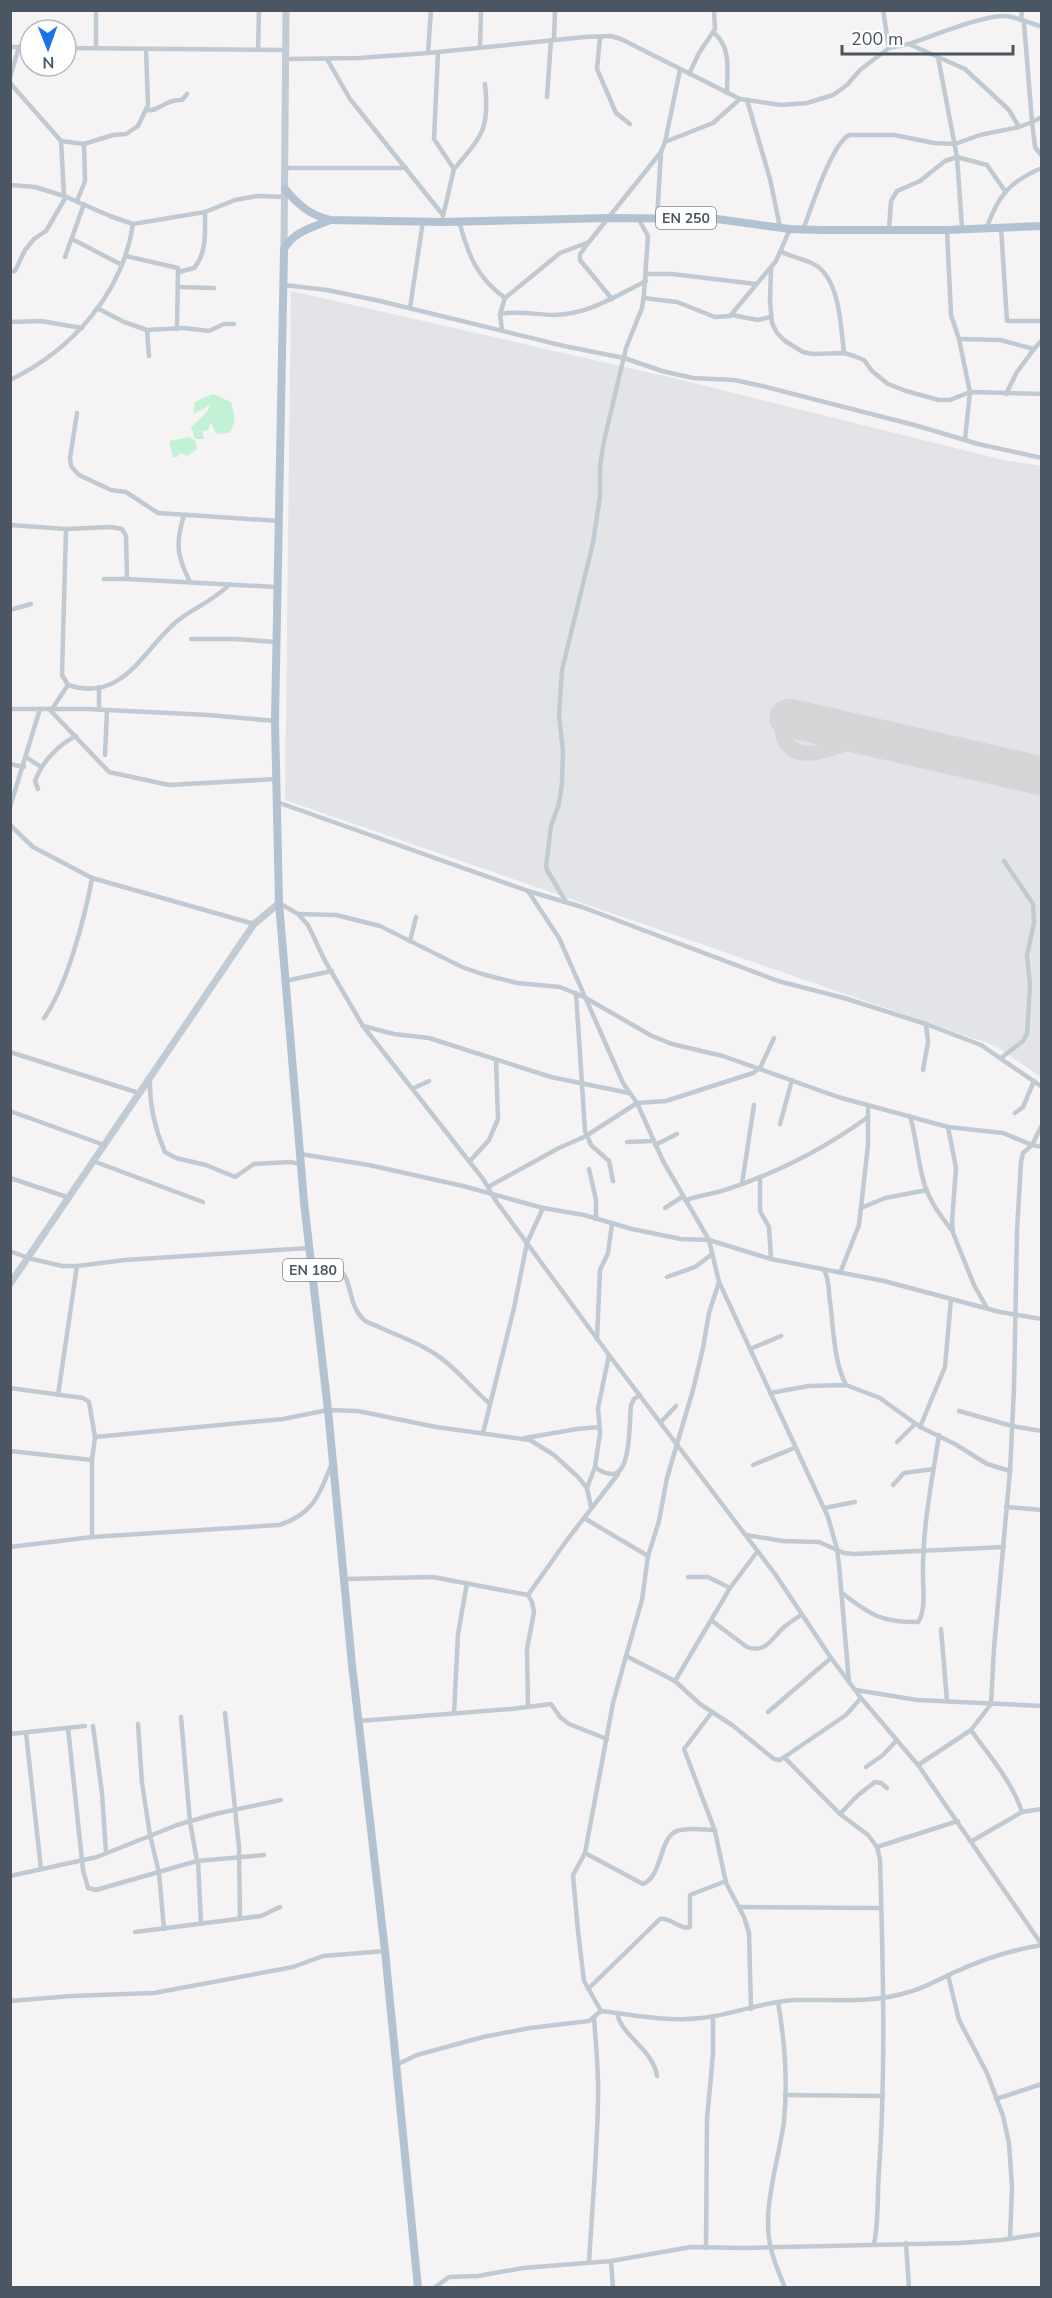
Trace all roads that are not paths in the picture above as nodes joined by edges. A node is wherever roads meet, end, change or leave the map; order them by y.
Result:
1 (96, 10) edge
2 (259, 10) edge
3 (286, 10) edge
4 (431, 10) edge
5 (481, 10) edge
6 (555, 10) edge
7 (714, 10) edge
8 (883, 10) edge
9 (1022, 10) edge
10 (1023, 21) junction
11 (1041, 27) edge
12 (713, 32) junction
13 (600, 37) junction
14 (553, 40) junction
15 (909, 44) junction
16 (78, 48) edge
17 (96, 48) junction
18 (480, 48) junction
19 (890, 48) junction
20 (146, 49) junction
21 (18, 50) edge
22 (258, 50) junction
23 (286, 50) junction
24 (438, 52) junction
25 (428, 53) junction
26 (938, 57) junction
27 (287, 59) junction
28 (327, 59) junction
29 (680, 70) junction
30 (689, 74) junction
31 (10, 76) edge
32 (10, 83) edge
33 (485, 84) dead end
34 (727, 93) junction
35 (187, 94) dead end
36 (546, 97) dead end
37 (740, 99) junction
38 (747, 100) junction
39 (147, 111) junction
40 (1041, 117) edge
41 (1032, 122) junction
42 (630, 124) dead end
43 (1019, 128) junction
44 (61, 141) junction
45 (665, 142) junction
46 (84, 144) junction
47 (955, 144) junction
48 (661, 152) junction
49 (1041, 156) edge
50 (957, 157) junction
51 (286, 168) junction
52 (406, 168) junction
53 (1041, 168) edge
54 (454, 169) junction
55 (10, 184) edge
56 (1005, 191) junction
57 (285, 193) junction
58 (65, 196) junction
59 (77, 201) junction
60 (84, 204) junction
61 (205, 212) junction
62 (443, 218) junction
63 (608, 218) junction
64 (638, 218) junction
65 (657, 218) junction
66 (330, 220) junction
67 (423, 221) junction
68 (459, 221) junction
69 (133, 224) junction
70 (1041, 226) edge
71 (780, 227) junction
72 (987, 227) junction
73 (790, 228) junction
74 (962, 228) junction
75 (1001, 228) junction
76 (889, 229) junction
77 (803, 230) junction
78 (947, 230) junction
79 (72, 239) junction
80 (589, 242) junction
81 (284, 249) junction
82 (782, 252) junction
83 (126, 256) junction
84 (65, 257) dead end
85 (122, 265) junction
86 (771, 267) junction
87 (10, 272) edge
88 (179, 272) junction
89 (647, 274) junction
90 (646, 281) junction
91 (756, 284) junction
92 (284, 285) junction
93 (178, 287) junction
94 (214, 288) dead end
95 (505, 298) junction
96 (644, 298) junction
97 (612, 299) junction
98 (97, 308) junction
99 (410, 308) junction
100 (500, 314) junction
101 (732, 315) junction
102 (770, 317) junction
103 (1041, 321) edge
104 (10, 322) edge
105 (234, 324) dead end
106 (82, 328) junction
107 (177, 329) junction
108 (147, 330) junction
109 (502, 330) junction
110 (959, 339) junction
111 (1041, 340) edge
112 (1034, 349) junction
113 (844, 353) junction
114 (149, 356) dead end
115 (624, 358) junction
116 (10, 380) edge
117 (970, 392) junction
118 (1006, 394) junction
119 (1041, 394) edge
120 (77, 413) dead end
121 (965, 439) junction
122 (1041, 458) edge
123 (184, 515) junction
124 (279, 521) junction
125 (10, 525) edge
126 (66, 529) junction
127 (104, 579) dead end
128 (127, 579) junction
129 (190, 582) junction
130 (230, 585) junction
131 (276, 587) junction
132 (31, 604) dead end
133 (10, 610) edge
134 (191, 639) dead end
135 (276, 642) junction
136 (68, 685) junction
137 (99, 687) junction
138 (10, 709) edge
139 (40, 709) junction
140 (51, 709) junction
141 (99, 710) junction
142 (106, 711) junction
143 (275, 721) junction
144 (76, 736) junction
145 (105, 755) dead end
146 (27, 757) junction
147 (10, 764) edge
148 (24, 767) junction
149 (41, 767) junction
150 (276, 779) junction
151 (38, 789) dead end
152 (275, 802) junction
153 (10, 807) edge
154 (10, 825) edge
155 (1004, 861) dead end
156 (92, 878) junction
157 (528, 891) junction
158 (566, 902) junction
159 (279, 903) junction
160 (1033, 904) junction
161 (1041, 906) edge
162 (298, 914) junction
163 (416, 917) dead end
164 (254, 924) junction
165 (410, 941) junction
166 (332, 971) junction
167 (285, 981) junction
168 (576, 993) junction
169 (584, 997) junction
170 (44, 1018) dead end
171 (926, 1023) junction
172 (363, 1026) junction
173 (774, 1038) dead end
174 (10, 1052) edge
175 (1001, 1058) junction
176 (496, 1060) junction
177 (760, 1068) junction
178 (922, 1070) dead end
179 (150, 1078) junction
180 (792, 1080) junction
181 (429, 1081) dead end
182 (1034, 1081) junction
183 (582, 1083) junction
184 (1041, 1087) edge
185 (414, 1088) junction
186 (140, 1093) junction
187 (629, 1093) junction
188 (637, 1103) junction
189 (754, 1105) dead end
190 (868, 1106) junction
191 (10, 1111) edge
192 (1015, 1113) dead end
193 (909, 1116) junction
194 (868, 1117) junction
195 (780, 1124) dead end
196 (1041, 1125) edge
197 (948, 1127) junction
198 (677, 1134) dead end
199 (586, 1136) junction
200 (627, 1142) dead end
201 (654, 1143) junction
202 (104, 1145) junction
203 (1032, 1145) junction
204 (1041, 1147) edge
205 (300, 1154) junction
206 (93, 1161) junction
207 (470, 1161) junction
208 (301, 1164) junction
209 (589, 1169) dead end
210 (760, 1177) junction
211 (10, 1178) edge
212 (613, 1181) dead end
213 (742, 1184) junction
214 (488, 1187) junction
215 (927, 1190) junction
216 (493, 1193) junction
217 (70, 1198) junction
218 (684, 1198) junction
219 (203, 1202) dead end
220 (543, 1208) junction
221 (665, 1208) dead end
222 (861, 1208) junction
223 (597, 1219) junction
224 (612, 1224) junction
225 (953, 1233) junction
226 (709, 1240) junction
227 (527, 1243) junction
228 (309, 1248) junction
229 (10, 1251) edge
230 (711, 1255) junction
231 (28, 1258) junction
232 (771, 1259) junction
233 (312, 1262) junction
234 (77, 1266) junction
235 (824, 1270) junction
236 (840, 1273) junction
237 (667, 1277) dead end
238 (719, 1281) junction
239 (10, 1284) edge
240 (951, 1299) junction
241 (987, 1308) junction
242 (1014, 1314) junction
243 (1041, 1319) edge
244 (781, 1336) dead end
245 (597, 1339) junction
246 (750, 1348) junction
247 (609, 1355) junction
248 (846, 1385) junction
249 (10, 1388) edge
250 (770, 1393) junction
251 (58, 1395) junction
252 (640, 1395) junction
253 (489, 1403) junction
254 (676, 1406) dead end
255 (328, 1410) junction
256 (959, 1411) dead end
257 (661, 1422) junction
258 (918, 1426) junction
259 (1012, 1426) junction
260 (599, 1427) junction
261 (1041, 1431) edge
262 (483, 1432) junction
263 (939, 1435) junction
264 (95, 1437) junction
265 (524, 1438) junction
266 (897, 1442) dead end
267 (677, 1443) junction
268 (794, 1448) junction
269 (10, 1451) edge
270 (92, 1460) junction
271 (332, 1463) junction
272 (753, 1465) dead end
273 (595, 1467) junction
274 (933, 1469) junction
275 (1010, 1471) junction
276 (618, 1474) junction
277 (893, 1485) dead end
278 (586, 1488) junction
279 (855, 1502) dead end
280 (1006, 1507) junction
281 (591, 1508) junction
282 (824, 1508) junction
283 (1041, 1510) edge
284 (584, 1518) junction
285 (746, 1535) junction
286 (92, 1538) junction
287 (10, 1547) edge
288 (1004, 1547) junction
289 (837, 1549) junction
290 (925, 1551) junction
291 (757, 1552) junction
292 (648, 1556) junction
293 (687, 1577) dead end
294 (344, 1579) junction
295 (467, 1584) junction
296 (730, 1588) junction
297 (842, 1593) junction
298 (528, 1595) junction
299 (801, 1615) junction
300 (712, 1621) junction
301 (941, 1629) dead end
302 (626, 1656) junction
303 (831, 1658) junction
304 (675, 1681) junction
305 (849, 1682) junction
306 (856, 1690) junction
307 (861, 1698) junction
308 (947, 1701) junction
309 (991, 1704) junction
310 (528, 1706) junction
311 (1041, 1706) edge
312 (712, 1712) junction
313 (768, 1712) dead end
314 (225, 1713) dead end
315 (454, 1713) junction
316 (181, 1717) dead end
317 (359, 1721) junction
318 (138, 1724) dead end
319 (85, 1726) dead end
320 (93, 1726) dead end
321 (68, 1728) junction
322 (971, 1730) junction
323 (26, 1733) junction
324 (10, 1734) edge
325 (607, 1739) junction
326 (897, 1740) junction
327 (785, 1758) junction
328 (918, 1765) junction
329 (866, 1767) dead end
330 (887, 1788) dead end
331 (281, 1800) dead end
332 (1041, 1809) edge
333 (236, 1810) junction
334 (1022, 1812) junction
335 (840, 1814) junction
336 (957, 1821) junction
337 (190, 1822) junction
338 (715, 1830) junction
339 (150, 1835) junction
340 (972, 1841) junction
341 (877, 1847) junction
342 (106, 1853) junction
343 (585, 1853) junction
344 (264, 1855) dead end
345 (240, 1858) junction
346 (83, 1859) junction
347 (197, 1861) junction
348 (41, 1869) junction
349 (159, 1873) junction
350 (10, 1876) edge
351 (726, 1881) junction
352 (280, 1907) dead end
353 (739, 1907) junction
354 (881, 1908) junction
355 (240, 1918) junction
356 (201, 1923) junction
357 (164, 1929) junction
358 (135, 1932) dead end
359 (1041, 1945) edge
360 (384, 1951) junction
361 (948, 1975) junction
362 (588, 1989) junction
363 (883, 1998) junction
364 (10, 2001) edge
365 (778, 2002) junction
366 (751, 2009) junction
367 (601, 2011) junction
368 (617, 2013) junction
369 (713, 2016) junction
370 (594, 2018) junction
371 (396, 2065) junction
372 (657, 2076) dead end
373 (1041, 2084) edge
374 (785, 2095) junction
375 (883, 2096) junction
376 (996, 2099) junction
377 (1041, 2234) edge
378 (1010, 2239) junction
379 (906, 2243) junction
380 (874, 2244) junction
381 (706, 2247) junction
382 (770, 2247) junction
383 (611, 2261) junction
384 (589, 2263) junction
385 (418, 2288) edge
386 (434, 2288) edge
387 (613, 2288) edge
388 (785, 2288) edge
389 (909, 2288) edge

1 - 17 street
2 - 22 street
3 - 23 street
4 - 25 street
5 - 18 street
6 - 14 street
7 - 12 street
8 - 19 street
9 - 10 street
10 - 11 street
10 - 15 street
10 - 41 street
12 - 30 street
12 - 34 street
13 - 14 street
13 - 29 street
13 - 42 street
14 - 18 street
14 - 36 street
15 - 19 street
15 - 26 street
16 - 17 street
17 - 20 street
18 - 24 street
19 - 38 street
20 - 22 street
20 - 39 street
21 - 31 street
22 - 23 street
23 - 27 street
24 - 25 street
24 - 54 street
25 - 28 street
26 - 43 street
26 - 47 street
27 - 28 street
27 - 51 street
28 - 52 street
29 - 30 street
29 - 45 street
30 - 34 street
32 - 44 street
33 - 54 street
34 - 37 street
35 - 39 street
37 - 38 street
37 - 45 street
38 - 71 street
39 - 46 street
40 - 41 street
41 - 43 street
41 - 49 street
43 - 47 street
44 - 46 street
44 - 58 street
45 - 48 street
46 - 59 street
47 - 50 street
47 - 77 street
48 - 63 street
48 - 65 street
50 - 56 street
50 - 74 street
50 - 76 street
51 - 52 street
51 - 57 street
52 - 62 street
53 - 56 street
54 - 62 street
55 - 58 street
56 - 72 street
57 - 61 street
57 - 66 main road, EN 250
57 - 81 street, EN 180
58 - 59 street
58 - 87 street
59 - 60 street
60 - 69 street
60 - 79 street
61 - 69 street
61 - 88 street
62 - 67 main road, EN 250
62 - 68 main road, EN 250
63 - 64 main road, EN 250
63 - 68 main road, EN 250
63 - 80 street
64 - 65 main road, EN 250
64 - 89 street
65 - 71 main road, EN 250
66 - 67 main road, EN 250
66 - 81 main road, EN 250
67 - 99 street
68 - 95 street
69 - 83 street
70 - 75 main road, EN 250
71 - 73 main road, EN 250
72 - 74 main road, EN 250
72 - 75 main road, EN 250
73 - 77 main road, EN 250
73 - 82 street
74 - 78 main road, EN 250
75 - 103 street
76 - 77 main road, EN 250
76 - 78 main road, EN 250
78 - 110 street
79 - 84 street
79 - 85 street
80 - 95 street
80 - 97 street
81 - 92 main road, EN 180
82 - 86 street
82 - 113 street
83 - 85 street
83 - 88 street
85 - 98 street
86 - 91 street
86 - 102 street
88 - 93 street
89 - 90 street
89 - 91 street
90 - 96 street
90 - 97 street
91 - 101 street
92 - 99 street
92 - 124 main road, EN 180
93 - 94 street
93 - 107 street
95 - 100 street
96 - 101 street
96 - 115 street
97 - 100 street
98 - 106 street
98 - 108 street
99 - 109 street
100 - 109 street
101 - 102 street
102 - 113 street
104 - 106 street
105 - 107 street
106 - 116 street
107 - 108 street
108 - 114 street
109 - 115 street
110 - 112 street
110 - 117 street
111 - 112 street
112 - 118 street
113 - 117 street
115 - 121 street
115 - 158 street
117 - 118 street
117 - 121 street
118 - 119 street
120 - 123 street
121 - 122 street
123 - 124 street
123 - 129 street
124 - 131 main road, EN 180
125 - 126 street
126 - 128 street
126 - 136 street
127 - 128 street
128 - 129 street
129 - 130 street
130 - 131 street
130 - 137 street
131 - 135 main road, EN 180
132 - 133 street
134 - 135 street
135 - 143 main road, EN 180
136 - 137 street
136 - 140 street
137 - 141 street
138 - 139 street
139 - 140 street
139 - 146 street
140 - 141 street
140 - 144 street
141 - 142 street
142 - 143 street
142 - 145 street
143 - 150 main road, EN 180
144 - 149 street
144 - 150 street
146 - 148 street
146 - 149 street
147 - 148 street
148 - 153 street
149 - 151 street
150 - 152 main road, EN 180
152 - 157 street
152 - 159 main road, EN 180
154 - 156 street
155 - 160 street
156 - 164 street
156 - 170 street
157 - 158 street
157 - 169 street
158 - 171 street
159 - 162 street
159 - 164 street
159 - 167 main road, EN 180
160 - 161 street
160 - 175 street
162 - 165 street
162 - 166 street
163 - 165 street
164 - 179 street
165 - 168 street
166 - 167 street
166 - 172 street
167 - 205 main road, EN 180
168 - 169 street
168 - 183 street
169 - 177 street
169 - 187 street
171 - 175 street
171 - 178 street
172 - 176 street
172 - 185 street
173 - 177 street
174 - 186 street
175 - 182 street
176 - 183 street
176 - 207 street
177 - 180 street
177 - 188 street
179 - 186 street
179 - 208 street
180 - 190 street
180 - 195 street
181 - 185 street
182 - 184 street
182 - 192 street
183 - 187 street
183 - 199 street
185 - 207 street
186 - 202 street
187 - 188 street
188 - 199 street
188 - 201 street
189 - 213 street
190 - 193 street
190 - 194 street
191 - 202 street
193 - 197 street
193 - 215 street
194 - 210 street
194 - 222 street
196 - 203 street
197 - 203 street
197 - 225 street
198 - 201 street
199 - 212 street
199 - 214 street
200 - 201 street
201 - 218 street
202 - 206 street
203 - 204 street
203 - 242 street
205 - 208 main road, EN 180
205 - 216 street
206 - 217 street
206 - 219 street
207 - 214 street
208 - 228 main road, EN 180
209 - 223 street
210 - 213 street
210 - 232 street
211 - 217 street
213 - 218 street
214 - 216 street
215 - 222 street
215 - 225 street
216 - 220 street
216 - 227 street
217 - 231 street
218 - 221 street
218 - 226 street
220 - 223 street
220 - 227 street
222 - 236 street
223 - 224 street
224 - 226 street
224 - 245 street
225 - 241 street
226 - 230 street
226 - 232 street
227 - 245 street
227 - 253 street
228 - 233 main road, EN 180
228 - 234 street
229 - 231 street
230 - 237 street
230 - 238 street
231 - 234 street
231 - 239 street
232 - 235 street
233 - 253 street
233 - 255 main road, EN 180
234 - 251 street
235 - 236 street
235 - 248 street
236 - 240 street
238 - 246 street
238 - 267 street
240 - 241 street
240 - 258 street
241 - 242 street
242 - 243 street
242 - 259 street
244 - 246 street
245 - 247 street
246 - 250 street
247 - 252 street
247 - 260 street
248 - 250 street
248 - 258 street
249 - 251 street
250 - 268 street
251 - 264 street
252 - 257 street
252 - 276 street
253 - 262 street
254 - 257 street
255 - 262 street
255 - 264 street
255 - 271 main road, EN 180
256 - 259 street
257 - 267 street
258 - 263 street
258 - 266 street
259 - 261 street
259 - 275 street
260 - 265 street
260 - 273 street
262 - 265 street
263 - 274 street
263 - 275 street
264 - 270 street
265 - 278 street
267 - 285 street
267 - 292 street
268 - 272 street
268 - 282 street
269 - 270 street
270 - 286 street
271 - 286 street
271 - 294 main road, EN 180
273 - 276 street
273 - 278 street
274 - 277 street
274 - 290 street
275 - 280 street
276 - 281 street
278 - 281 street
279 - 282 street
280 - 283 street
280 - 288 street
281 - 284 street
282 - 289 street
284 - 292 street
284 - 298 street
285 - 289 street
285 - 291 street
286 - 287 street
288 - 290 street
288 - 309 street
289 - 290 street
289 - 297 street
290 - 297 street
291 - 296 street
291 - 299 street
292 - 302 street
293 - 296 street
294 - 295 street
294 - 317 main road, EN 180
295 - 298 street
295 - 315 street
296 - 300 street
297 - 305 street
298 - 310 street
299 - 300 street
299 - 303 street
300 - 304 street
301 - 308 street
302 - 304 street
302 - 325 street
303 - 305 street
303 - 313 street
304 - 312 street
305 - 306 street
306 - 307 street
306 - 308 street
307 - 326 street
307 - 327 street
308 - 309 street
309 - 311 street
309 - 322 street
310 - 315 street
310 - 325 street
312 - 327 street
312 - 338 street
314 - 333 street
315 - 317 street
316 - 337 street
317 - 360 main road, EN 180
318 - 339 street
319 - 321 street
320 - 342 street
321 - 323 street
321 - 346 street
322 - 328 street
322 - 334 street
323 - 324 street
323 - 348 street
325 - 343 street
326 - 328 street
326 - 329 street
327 - 335 street
328 - 336 street
330 - 335 street
331 - 333 street
332 - 334 street
333 - 337 street
333 - 345 street
334 - 340 street
335 - 341 street
336 - 340 street
336 - 341 street
337 - 339 street
337 - 347 street
338 - 343 street
338 - 351 street
339 - 342 street
339 - 349 street
340 - 359 street
341 - 354 street
342 - 346 street
343 - 362 street
344 - 345 street
345 - 347 street
345 - 355 street
346 - 348 street
346 - 349 street
347 - 349 street
347 - 356 street
348 - 350 street
349 - 357 street
351 - 353 street
351 - 362 street
352 - 355 street
353 - 354 street
353 - 366 street
354 - 363 street
355 - 356 street
356 - 357 street
357 - 358 street
359 - 361 street
360 - 364 street
360 - 371 main road, EN 180
361 - 363 street
361 - 376 street
362 - 367 street
363 - 365 street
363 - 375 street
365 - 366 street
365 - 374 street
366 - 369 street
367 - 368 street
367 - 370 street
368 - 369 street
368 - 372 street
369 - 381 street
370 - 371 street
370 - 384 street
371 - 385 main road, EN 180
373 - 376 street
374 - 375 street
374 - 382 street
375 - 380 street
376 - 378 street
377 - 378 street
378 - 379 street
379 - 380 street
379 - 389 street
380 - 382 street
381 - 382 street
381 - 383 street
382 - 388 street
383 - 384 street
383 - 387 street
384 - 386 street

